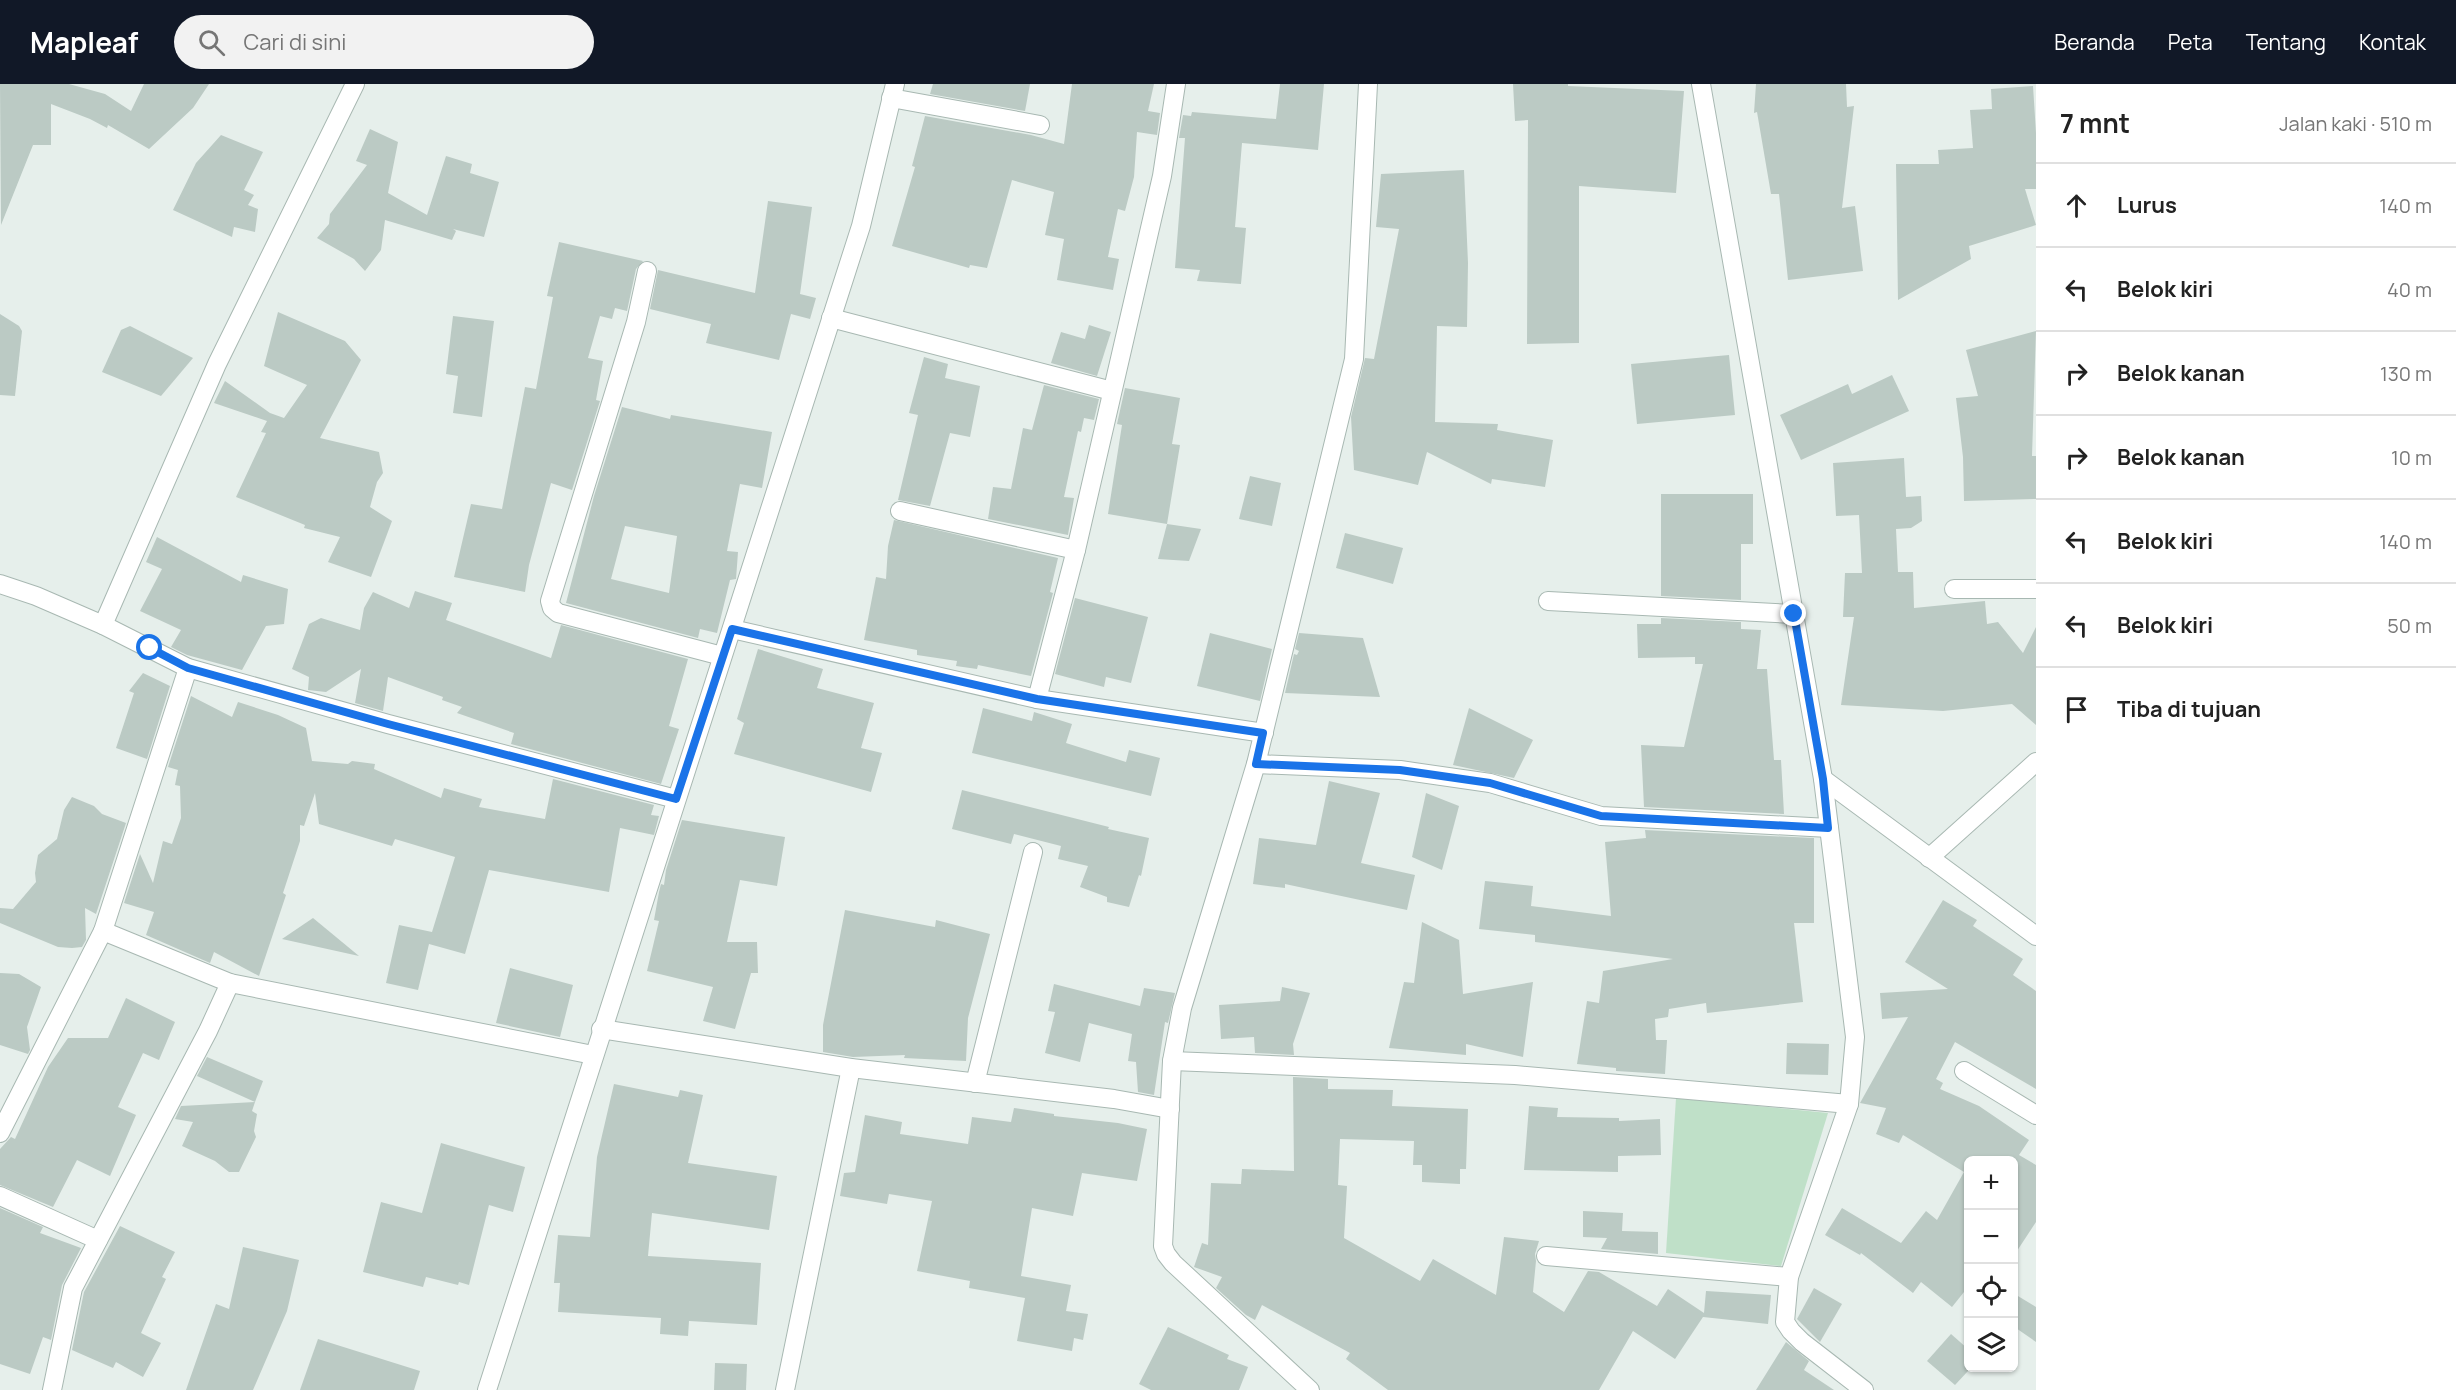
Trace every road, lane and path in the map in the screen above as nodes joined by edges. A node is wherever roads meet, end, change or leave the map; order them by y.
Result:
1 (355, 84) edge
2 (1176, 84) edge
3 (1368, 84) edge
4 (1701, 84) edge
5 (893, 91) edge
6 (1040, 125) dead end
7 (647, 272) dead end
8 (831, 318) junction
9 (1112, 391) junction
10 (900, 511) dead end
11 (1076, 550) junction
12 (0, 584) edge
13 (1954, 589) dead end
14 (2036, 589) edge
15 (1548, 601) dead end
16 (1794, 614) junction
17 (103, 625) junction
18 (732, 629) junction
19 (722, 656) junction
20 (188, 668) junction
21 (1037, 699) junction
22 (1263, 733) junction
23 (2036, 762) edge
24 (1256, 764) junction
25 (1823, 779) junction
26 (676, 799) junction
27 (1828, 828) junction
28 (1033, 852) dead end
29 (1929, 858) junction
30 (103, 931) junction
31 (2036, 936) edge
32 (230, 983) junction
33 (601, 1029) junction
34 (593, 1055) junction
35 (1172, 1061) junction
36 (851, 1068) junction
37 (1964, 1071) dead end
38 (975, 1083) junction
39 (1849, 1104) junction
40 (1170, 1108) junction
41 (2036, 1115) edge
42 (0, 1133) edge
43 (0, 1196) edge
44 (98, 1240) junction
45 (1546, 1256) dead end
46 (1789, 1277) junction
47 (52, 1390) edge
48 (487, 1390) edge
49 (785, 1390) edge
50 (1310, 1390) edge
51 (1864, 1390) edge

1 - 17 street
2 - 9 street
3 - 22 street
4 - 16 street
5 - 6 street
5 - 8 street
7 - 19 street
8 - 9 street
8 - 18 street
9 - 11 street
10 - 11 street
11 - 21 street
12 - 17 street
13 - 14 street
15 - 16 street
16 - 25 street
17 - 20 street
18 - 19 street
18 - 21 street
19 - 26 street
20 - 26 street
20 - 30 street
21 - 22 street
22 - 24 street
23 - 29 street
24 - 27 street
24 - 35 street
25 - 27 street
25 - 29 street
26 - 33 street
27 - 39 street
28 - 38 street
29 - 31 street
30 - 32 street
30 - 42 street
32 - 34 street
32 - 44 street
33 - 34 street
33 - 36 street
34 - 48 street
35 - 39 street
35 - 40 street
36 - 38 street
36 - 49 street
37 - 41 street
38 - 40 street
39 - 46 street
40 - 50 street
43 - 44 street
44 - 47 street
45 - 46 street
46 - 51 street

